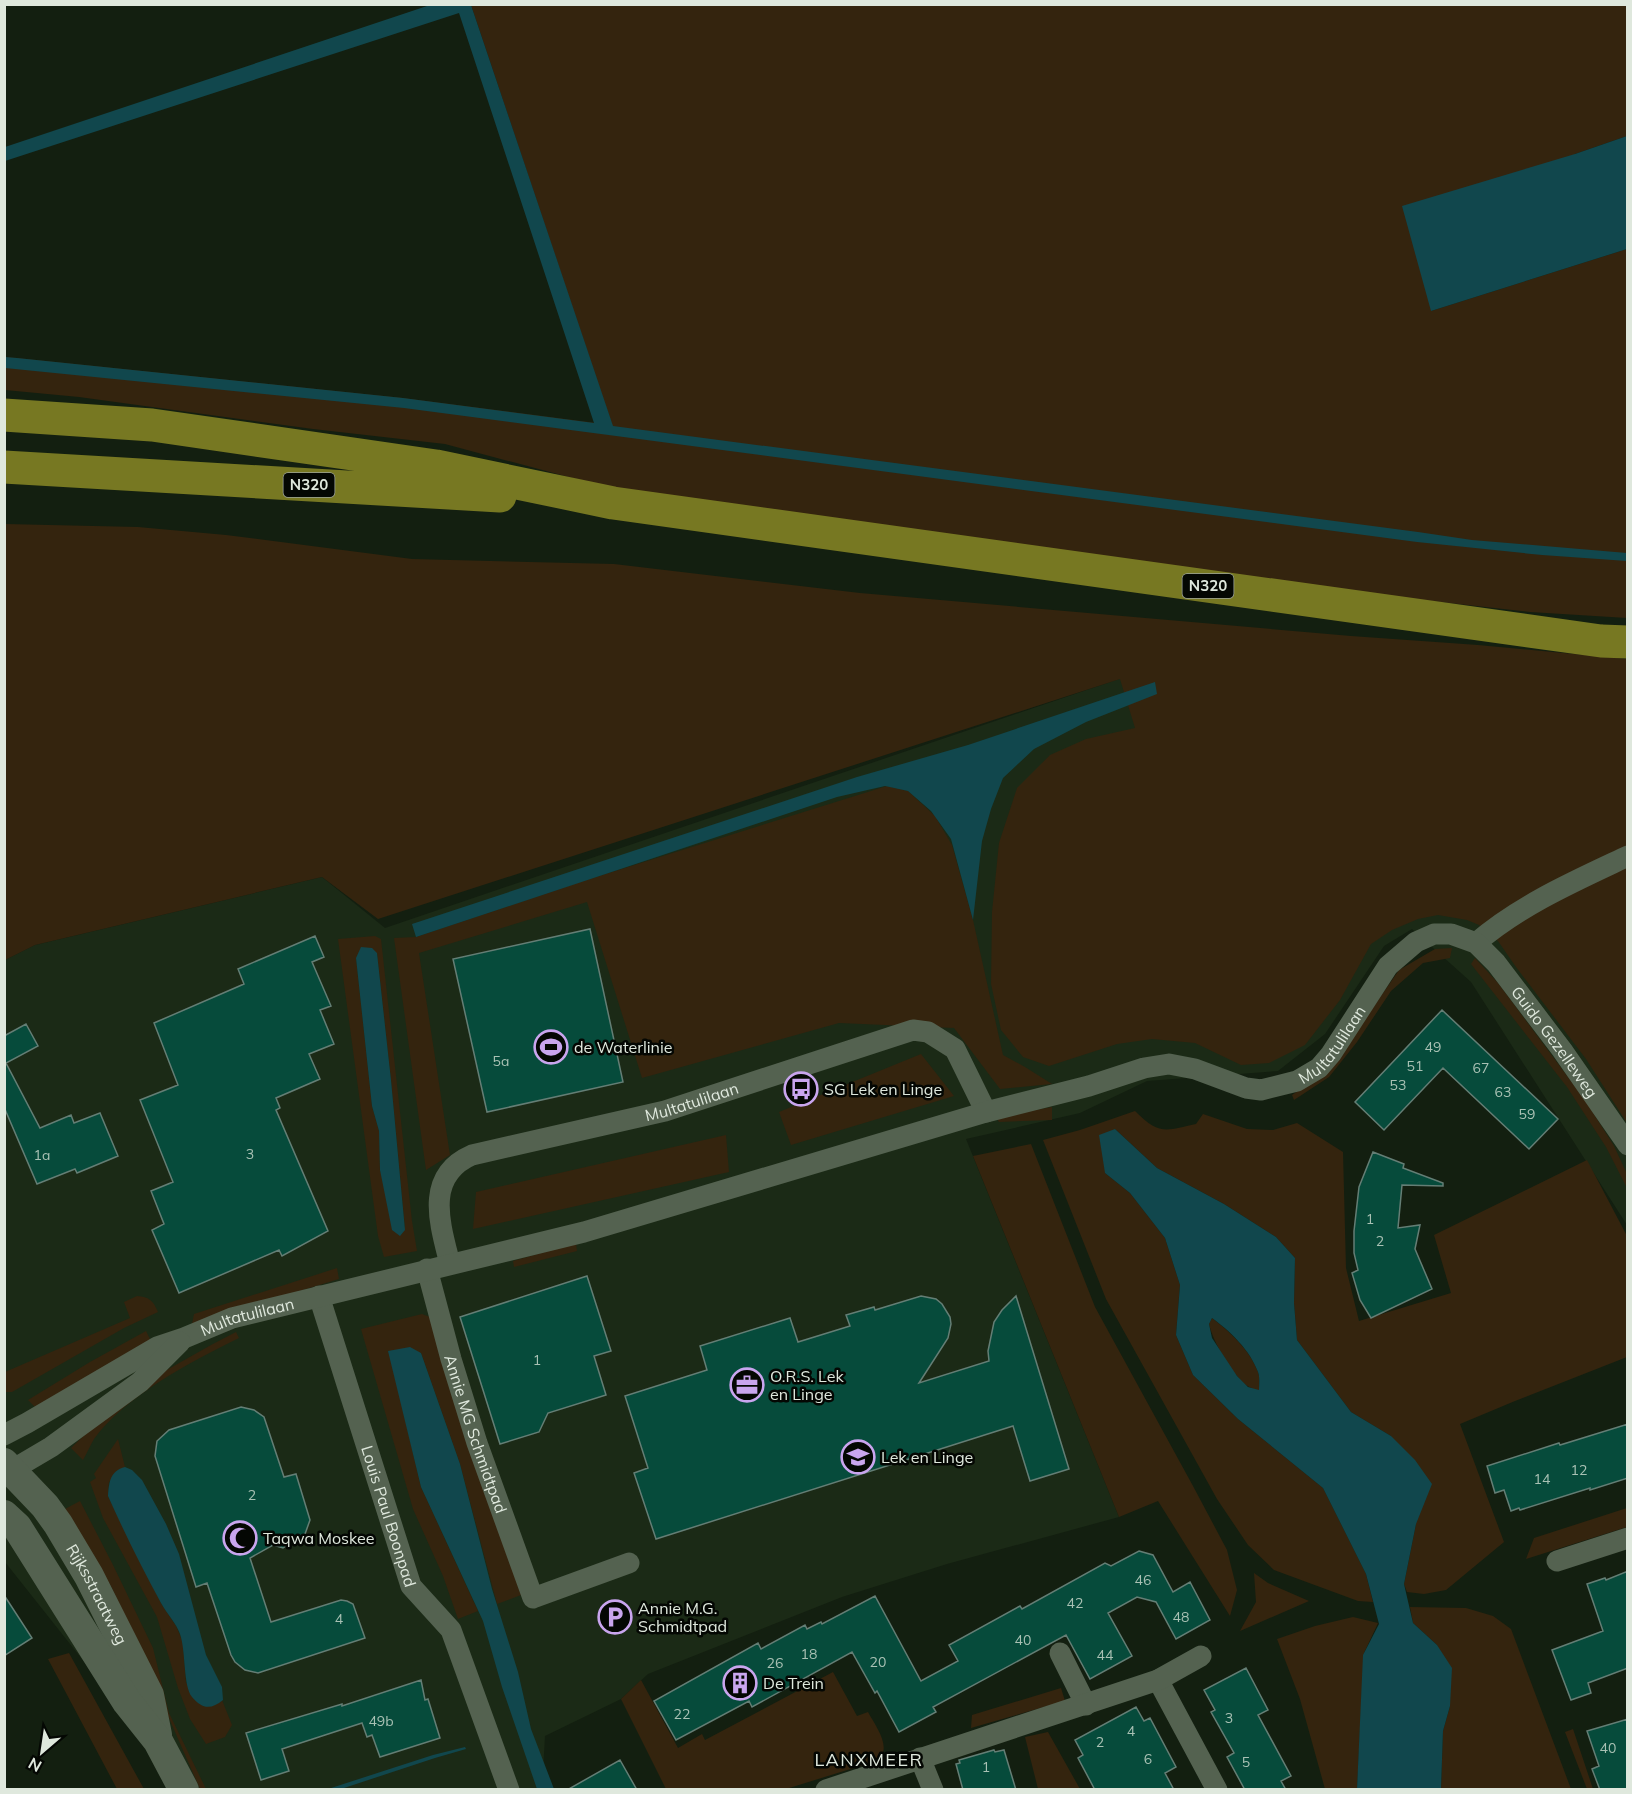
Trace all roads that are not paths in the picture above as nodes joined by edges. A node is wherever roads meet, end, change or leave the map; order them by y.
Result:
1 (4, 414) edge
2 (4, 467) edge
3 (613, 503) junction
4 (1628, 642) edge
5 (1628, 856) edge
6 (1476, 943) junction
7 (986, 1112) junction
8 (1628, 1145) edge
9 (450, 1264) junction
10 (427, 1269) junction
11 (320, 1296) junction
12 (184, 1338) junction
13 (4, 1435) edge
14 (7, 1469) edge
15 (4, 1515) edge
16 (1628, 1538) edge
17 (1557, 1561) dead end
18 (629, 1563) dead end
19 (1060, 1653) dead end
20 (1201, 1656) dead end
21 (1158, 1680) junction
22 (1086, 1705) junction
23 (158, 1741) junction
24 (920, 1758) junction
25 (184, 1790) edge
26 (509, 1790) edge
27 (826, 1790) edge
28 (933, 1790) edge
29 (1217, 1790) edge

1 - 3 main road, N320
2 - 3 main road, N320
3 - 4 main road, N320
5 - 6 street
6 - 7 street, Multatulilaan
6 - 8 street, Guido Gezelleweg
7 - 9 street, Multatulilaan
7 - 9 street, Multatulilaan
9 - 10 street, Multatulilaan
10 - 11 street, Multatulilaan
10 - 18 street, Annie MG Schmidtpad
11 - 12 street, Multatulilaan
11 - 26 street, Louis Paul Boonpad
12 - 13 street, Multatulilaan
12 - 14 street, Multatulilaan
14 - 23 street, Rijksstraatweg
15 - 23 street, Rijksstraatweg
16 - 17 street
19 - 22 street
20 - 21 street
21 - 22 street
21 - 29 street
22 - 24 street
23 - 25 street, Rijksstraatweg
24 - 27 street
24 - 28 street

